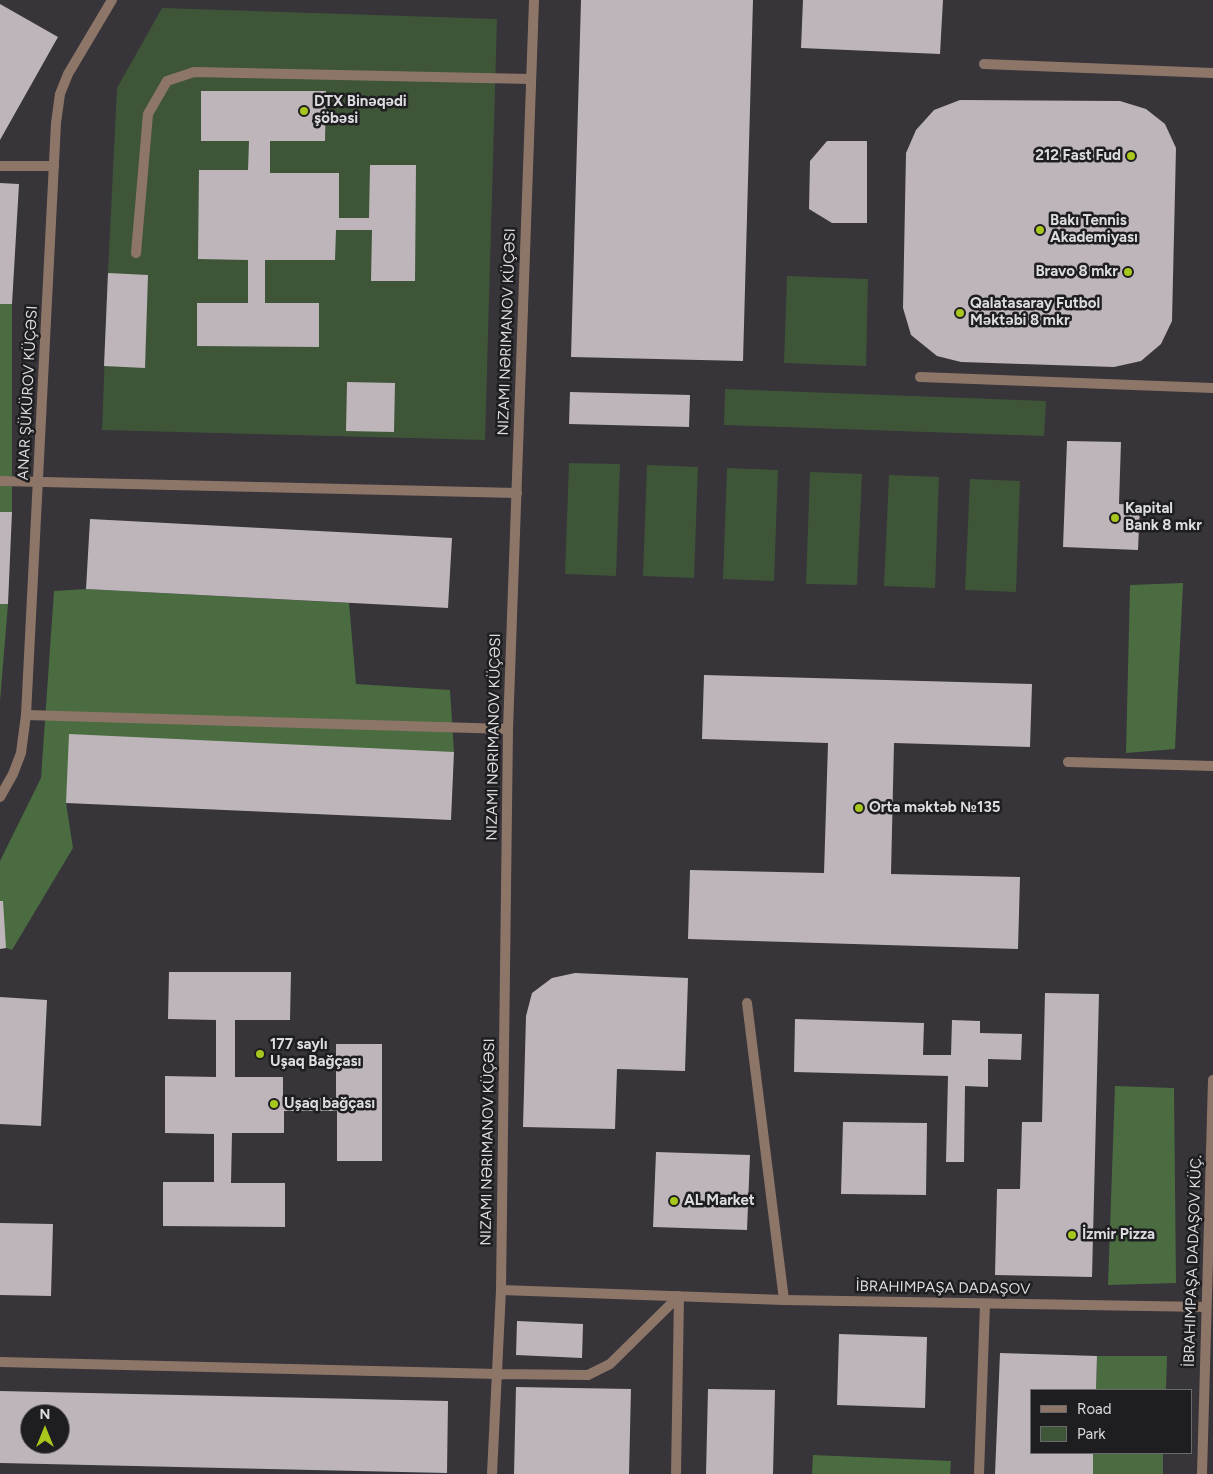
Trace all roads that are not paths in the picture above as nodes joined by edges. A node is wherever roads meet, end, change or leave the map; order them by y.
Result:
1 (112, 0) edge
2 (534, 0) edge
3 (984, 64) dead end
4 (1213, 73) edge
5 (531, 79) junction
6 (0, 166) edge
7 (54, 166) junction
8 (136, 253) dead end
9 (920, 377) dead end
10 (1213, 388) edge
11 (0, 481) edge
12 (38, 482) junction
13 (516, 493) junction
14 (26, 714) junction
15 (508, 729) junction
16 (1068, 762) dead end
17 (1213, 766) edge
18 (0, 797) edge
19 (747, 1003) dead end
20 (1213, 1080) edge
21 (501, 1290) junction
22 (679, 1296) junction
23 (784, 1300) junction
24 (985, 1304) junction
25 (1206, 1307) junction
26 (0, 1362) edge
27 (498, 1374) junction
28 (492, 1474) edge
29 (676, 1474) edge
30 (979, 1474) edge
31 (1202, 1474) edge

1 - 7 street, ANAR ŞÜKÜROV KÜÇƏSI
2 - 5 street, NIZAMI NƏRIMANOV KÜÇƏSI
3 - 4 street
5 - 8 street
5 - 13 street, NIZAMI NƏRIMANOV KÜÇƏSI
6 - 7 street
7 - 12 street, ANAR ŞÜKÜROV KÜÇƏSI
9 - 10 street
11 - 12 street
12 - 13 street
12 - 14 street, ANAR ŞÜKÜROV KÜÇƏSI
13 - 15 street, NIZAMI NƏRIMANOV KÜÇƏSI
14 - 15 street
14 - 18 street, ANAR ŞÜKÜROV KÜÇƏSI
15 - 21 street, NIZAMI NƏRIMANOV KÜÇƏSI
16 - 17 street
19 - 23 street
20 - 25 street, İBRAHIMPAŞA DADAŞOV KÜÇ.
21 - 22 street, İBRAHIMPAŞA DADAŞOV
21 - 27 street, NIZAMI NƏRIMANOV KÜÇƏSI
22 - 23 street, İBRAHIMPAŞA DADAŞOV
22 - 27 street
22 - 29 street
23 - 24 street, İBRAHIMPAŞA DADAŞOV
24 - 25 street, İBRAHIMPAŞA DADAŞOV
24 - 30 street
25 - 31 street, İBRAHIMPAŞA DADAŞOV KÜÇ.
26 - 27 street
27 - 28 street, NIZAMI NƏRIMANOV KÜÇƏSI

